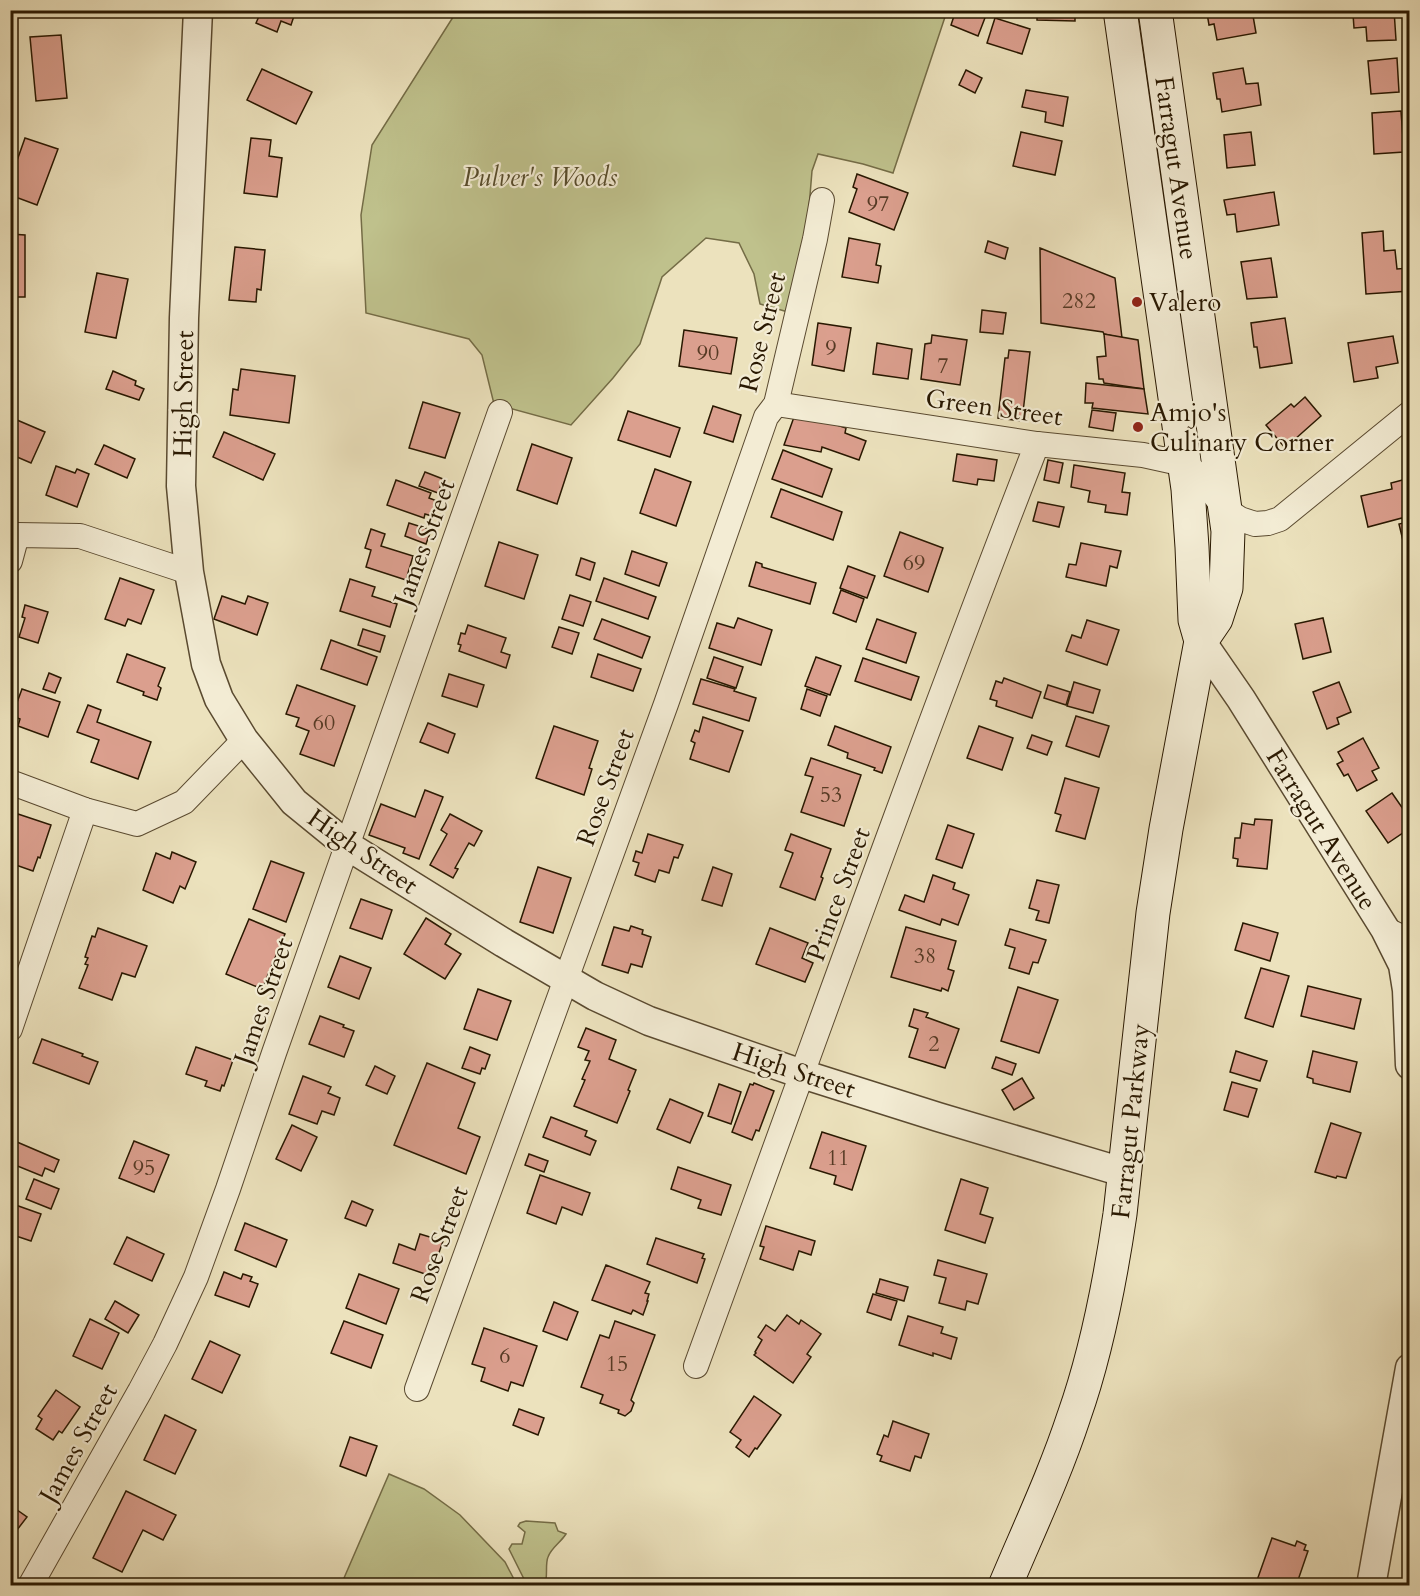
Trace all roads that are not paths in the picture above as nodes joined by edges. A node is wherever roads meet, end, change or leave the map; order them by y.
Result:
1 (198, 10) edge
2 (1157, 22) edge
3 (1122, 24) edge
4 (822, 200) dead end
5 (1186, 232) junction
6 (1153, 237) junction
7 (1198, 314) junction
8 (1163, 319) junction
9 (776, 404) junction
10 (500, 412) dead end
11 (1410, 413) edge
12 (1037, 444) junction
13 (1191, 470) junction
14 (1225, 509) junction
15 (10, 561) edge
16 (189, 572) junction
17 (1201, 641) junction
18 (244, 740) junction
19 (10, 782) edge
20 (85, 810) junction
21 (348, 846) junction
22 (1397, 935) edge
23 (566, 980) junction
24 (10, 1029) edge
25 (1410, 1065) edge
26 (802, 1074) junction
27 (1126, 1173) junction
28 (696, 1366) dead end
29 (1410, 1368) edge
30 (417, 1389) dead end
31 (30, 1586) edge
32 (1005, 1586) edge
33 (1371, 1586) edge

1 - 16 street, High Street
2 - 3 main road
2 - 5 main road, Farragut Avenue
3 - 6 main road, Farragut Avenue
4 - 9 street, Rose Street
5 - 6 main road
5 - 7 main road, Farragut Avenue
6 - 8 main road, Farragut Avenue
7 - 8 main road
7 - 14 main road, Farragut Avenue
8 - 13 main road, Farragut Avenue
9 - 12 street, Green Street
9 - 23 street, Rose Street
10 - 21 street, James Street
11 - 14 street
12 - 13 street, Green Street
12 - 26 street, Prince Street
13 - 14 street
13 - 17 main road, Farragut Avenue
14 - 17 main road, Farragut Avenue
15 - 16 street
16 - 18 street, High Street
17 - 22 street, Farragut Avenue
17 - 27 main road, Farragut Parkway
18 - 20 street
18 - 21 street, High Street
19 - 20 street
20 - 24 street
21 - 23 street, High Street
21 - 31 street, James Street
22 - 25 street, Farragut Avenue
23 - 26 street, High Street
23 - 30 street, Rose Street
26 - 27 street, High Street
26 - 28 street, Prince Street
27 - 32 main road, Farragut Parkway
29 - 33 street

